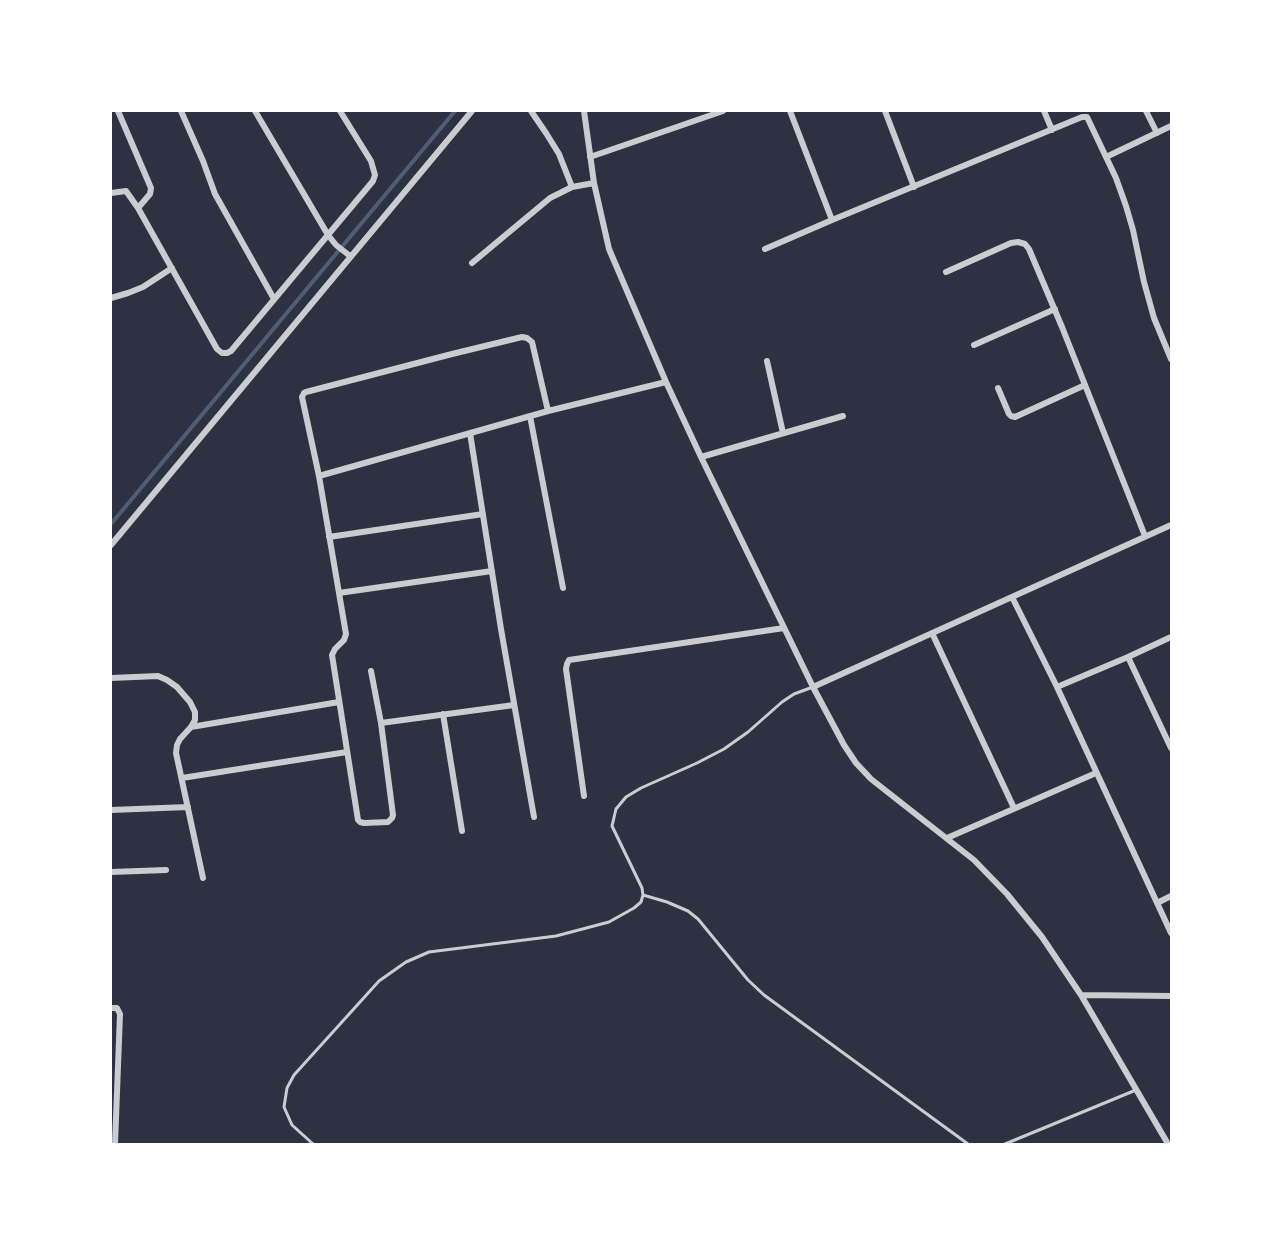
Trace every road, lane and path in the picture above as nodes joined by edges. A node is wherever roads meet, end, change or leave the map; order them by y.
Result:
1 (118, 111) edge
2 (181, 111) edge
3 (255, 111) edge
4 (340, 111) edge
5 (472, 111) edge
6 (531, 111) edge
7 (584, 111) edge
8 (723, 111) edge
9 (790, 111) edge
10 (886, 111) edge
11 (1044, 111) edge
12 (1146, 111) edge
13 (1171, 126) edge
14 (1052, 130) junction
15 (1157, 133) junction
16 (590, 157) junction
17 (1106, 157) junction
18 (594, 183) junction
19 (573, 187) junction
20 (915, 187) junction
21 (111, 193) edge
22 (138, 208) junction
23 (832, 220) junction
24 (328, 235) junction
25 (765, 249) dead end
26 (350, 256) junction
27 (472, 263) dead end
28 (172, 268) junction
29 (946, 272) dead end
30 (111, 297) edge
31 (274, 299) junction
32 (1055, 309) junction
33 (974, 345) dead end
34 (1171, 359) edge
35 (767, 361) dead end
36 (666, 382) junction
37 (1085, 385) junction
38 (998, 388) dead end
39 (548, 411) junction
40 (531, 416) junction
41 (843, 416) dead end
42 (783, 433) junction
43 (470, 434) junction
44 (701, 457) junction
45 (319, 476) junction
46 (483, 514) junction
47 (1171, 525) edge
48 (1145, 536) junction
49 (329, 537) junction
50 (111, 545) edge
51 (492, 572) junction
52 (563, 588) dead end
53 (339, 593) junction
54 (1012, 597) junction
55 (784, 628) junction
56 (932, 633) junction
57 (1171, 637) edge
58 (1128, 657) junction
59 (371, 671) dead end
60 (111, 678) edge
61 (813, 687) junction
62 (1057, 687) junction
63 (339, 702) junction
64 (514, 705) junction
65 (443, 714) junction
66 (381, 723) junction
67 (191, 728) junction
68 (1171, 748) edge
69 (347, 752) junction
70 (1096, 772) junction
71 (182, 778) junction
72 (584, 796) dead end
73 (188, 807) junction
74 (1014, 808) junction
75 (111, 810) edge
76 (534, 817) dead end
77 (462, 831) dead end
78 (947, 838) junction
79 (166, 870) dead end
80 (111, 872) edge
81 (203, 878) dead end
82 (644, 895) junction
83 (1171, 896) edge
84 (1157, 903) junction
85 (1171, 933) edge
86 (1081, 995) junction
87 (1171, 996) edge
88 (111, 1008) edge
89 (1136, 1090) junction
90 (115, 1144) edge
91 (313, 1144) edge
92 (968, 1144) edge
93 (1005, 1144) edge
94 (1168, 1144) edge

1 - 22 street
2 - 31 street
3 - 24 street
4 - 24 street
5 - 26 street
6 - 19 street
7 - 16 street
8 - 16 street
9 - 23 street
10 - 20 street
11 - 14 street
12 - 15 street
13 - 15 street
14 - 17 street
14 - 20 street
15 - 17 street
16 - 18 street
17 - 34 street
18 - 19 street
18 - 36 street
19 - 27 street
20 - 23 street
21 - 22 street
22 - 28 street
23 - 25 street
24 - 26 street
24 - 31 street
26 - 50 street
28 - 30 street
28 - 31 street
29 - 32 street
32 - 33 street
32 - 37 street
35 - 42 street
36 - 39 street
36 - 44 street
37 - 38 street
37 - 48 street
39 - 40 street
39 - 45 street
40 - 43 street
40 - 52 street
41 - 42 street
42 - 44 street
43 - 45 street
43 - 46 street
44 - 55 street
45 - 49 street
46 - 49 street
46 - 51 street
47 - 48 street
48 - 54 street
49 - 53 street
51 - 53 street
51 - 64 street
53 - 63 street
54 - 56 street
54 - 62 street
55 - 61 street
55 - 72 street
56 - 61 street
56 - 74 street
57 - 58 street
58 - 62 street
58 - 68 street
59 - 66 street
60 - 67 street
61 - 78 street
61 - 82 lane
62 - 70 street
63 - 67 street
63 - 69 street
64 - 65 street
64 - 76 street
65 - 66 street
65 - 77 street
66 - 69 street
67 - 71 street
69 - 71 street
70 - 74 street
70 - 84 street
71 - 73 street
73 - 75 street
73 - 81 street
74 - 78 street
78 - 86 street
79 - 80 street
82 - 91 lane
82 - 92 lane
83 - 84 street
84 - 85 street
86 - 87 street
86 - 89 street
88 - 90 street
89 - 93 lane
89 - 94 street

